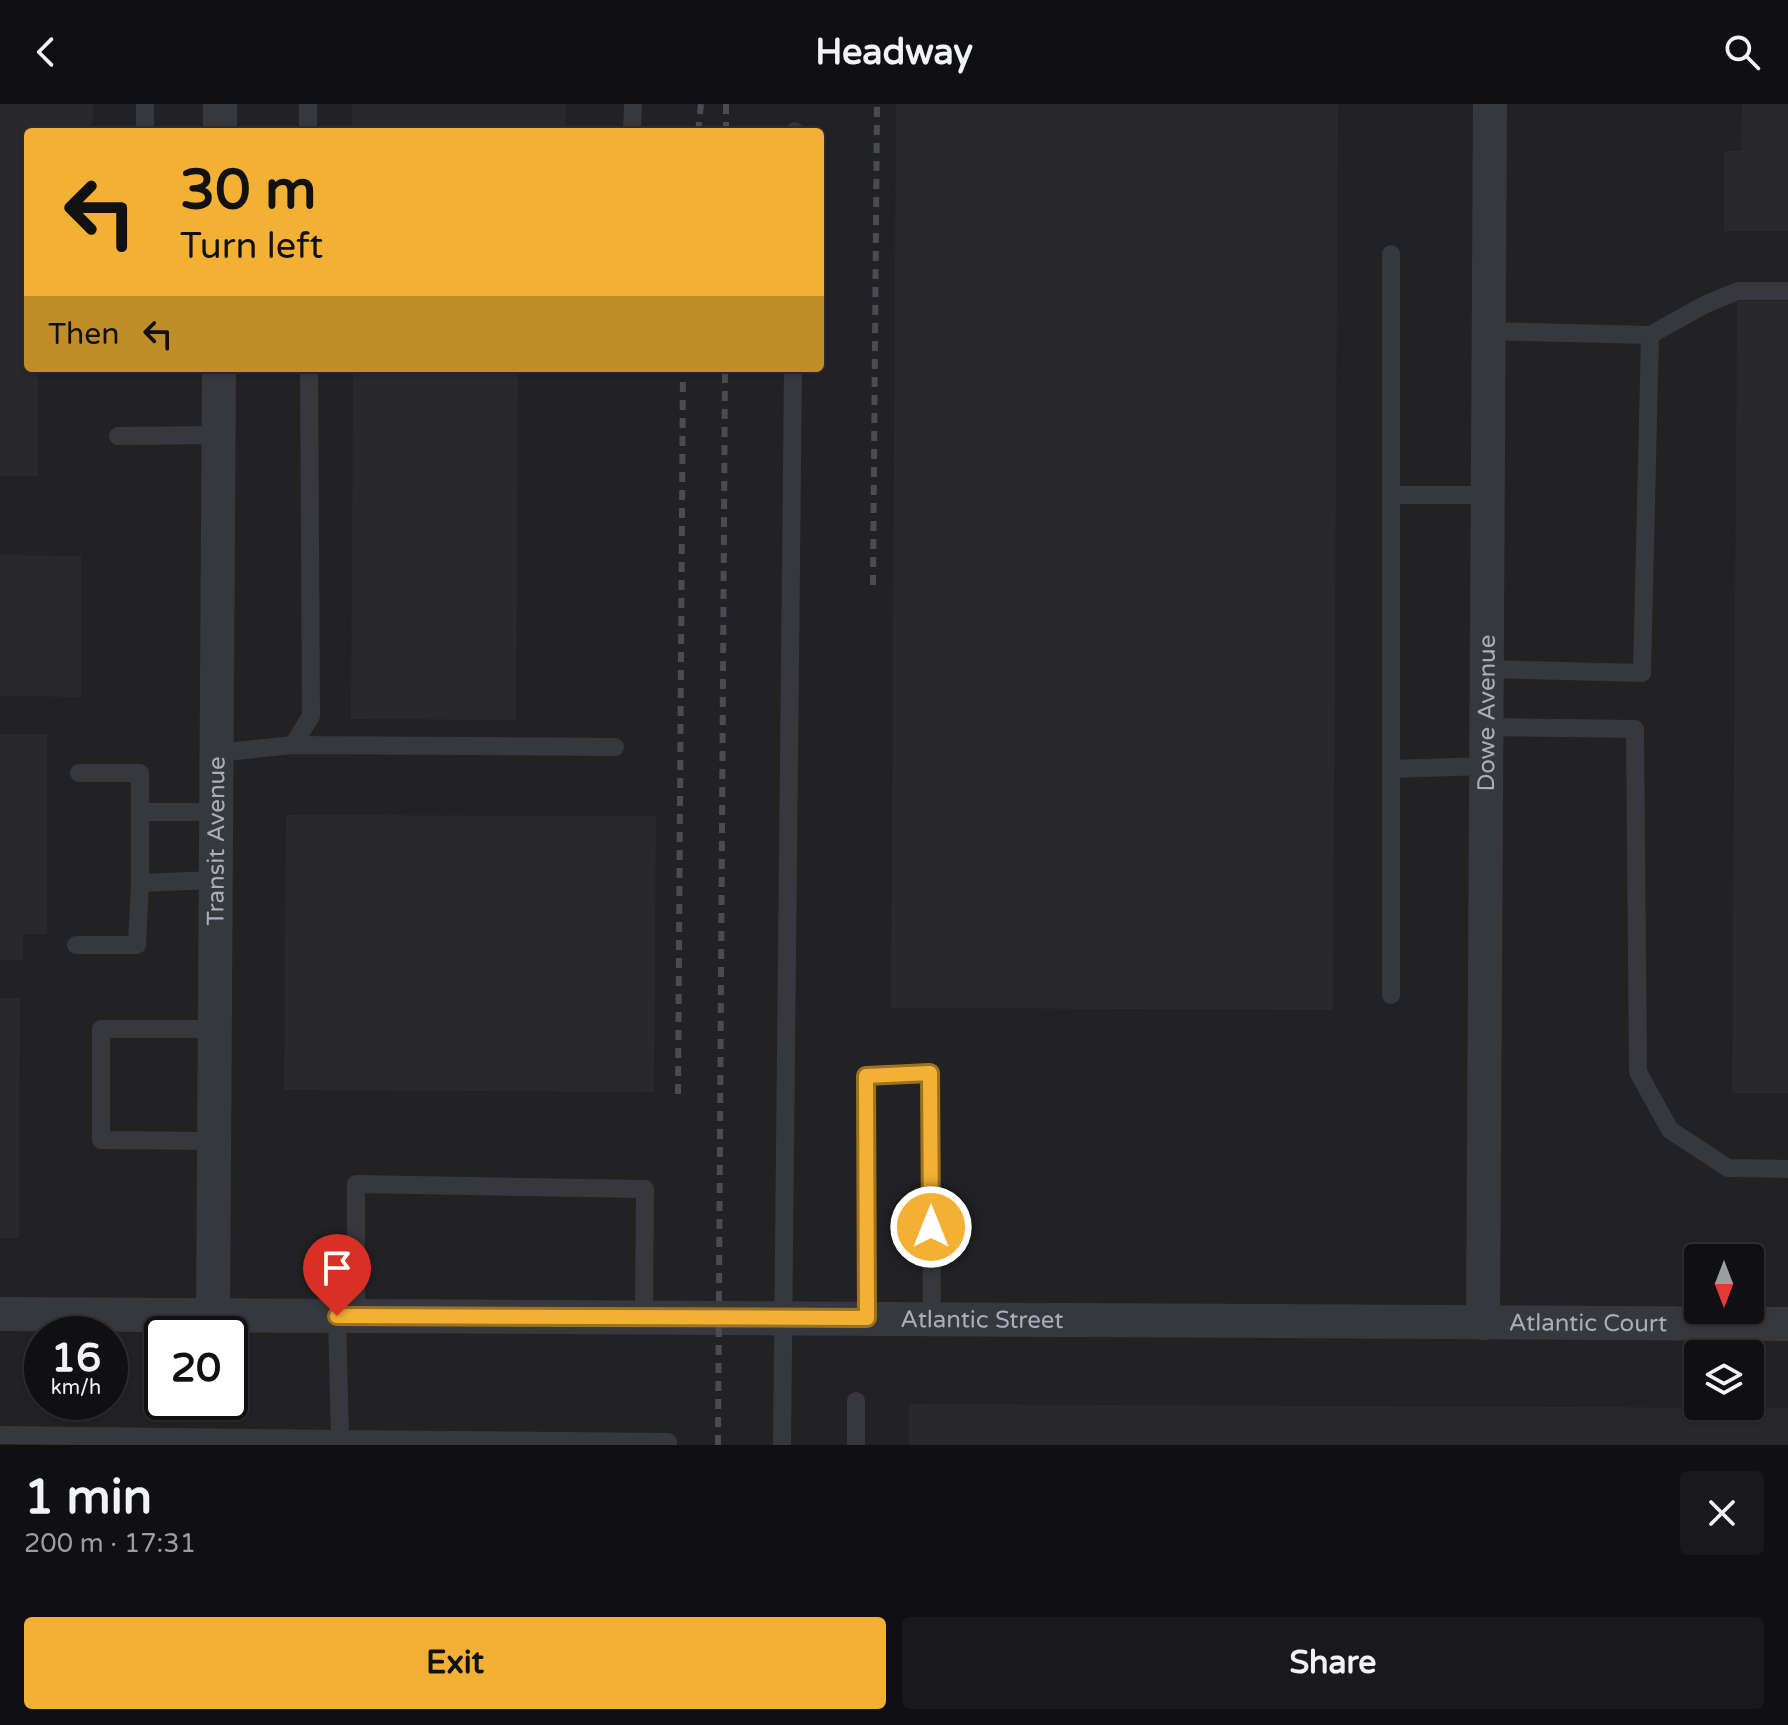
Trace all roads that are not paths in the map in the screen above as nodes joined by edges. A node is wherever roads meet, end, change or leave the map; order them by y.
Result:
1 (145, 104) edge
2 (220, 104) edge
3 (308, 104) edge
4 (633, 104) edge
5 (1490, 104) edge
6 (145, 128) edge
7 (220, 128) edge
8 (308, 128) edge
9 (632, 128) edge
10 (1391, 254) dead end
11 (1788, 291) edge
12 (1488, 331) junction
13 (1650, 335) junction
14 (219, 372) edge
15 (309, 372) edge
16 (793, 372) edge
17 (219, 435) junction
18 (118, 436) dead end
19 (1391, 495) junction
20 (1487, 495) junction
21 (1486, 669) junction
22 (1486, 727) junction
23 (293, 745) junction
24 (615, 747) dead end
25 (216, 753) junction
26 (1486, 766) junction
27 (1391, 769) junction
28 (79, 773) dead end
29 (140, 812) junction
30 (216, 812) junction
31 (215, 880) junction
32 (140, 883) junction
33 (76, 945) dead end
34 (1391, 995) dead end
35 (214, 1029) junction
36 (214, 1141) junction
37 (1788, 1169) edge
38 (0, 1314) edge
39 (213, 1315) junction
40 (346, 1316) junction
41 (644, 1317) junction
42 (867, 1318) junction
43 (784, 1319) junction
44 (932, 1319) junction
45 (1483, 1323) junction
46 (1788, 1324) edge
47 (856, 1401) dead end
48 (0, 1435) edge
49 (340, 1439) junction
50 (411, 1442) edge
51 (668, 1445) edge
52 (782, 1445) edge
53 (856, 1445) edge

1 - 6 lane
2 - 7 street
3 - 8 lane
4 - 9 lane
5 - 12 street, Dowe Avenue
10 - 19 lane
11 - 13 lane
12 - 13 lane
12 - 20 street, Dowe Avenue
13 - 21 lane
14 - 17 street, Transit Avenue
15 - 23 lane
16 - 43 lane
17 - 18 lane
17 - 25 street, Transit Avenue
19 - 20 lane
19 - 27 lane
20 - 21 street, Dowe Avenue
21 - 22 street, Dowe Avenue
22 - 26 street, Dowe Avenue
22 - 37 lane
23 - 24 lane
23 - 25 lane
25 - 30 street, Transit Avenue
26 - 27 lane
26 - 45 street, Dowe Avenue
27 - 34 lane
28 - 29 lane
29 - 30 lane
29 - 32 lane
30 - 31 street, Transit Avenue
31 - 32 lane
31 - 35 street, Transit Avenue
32 - 33 lane
35 - 36 street, Transit Avenue
35 - 36 lane
36 - 39 street, Transit Avenue
38 - 39 street, Atlantic Street
39 - 40 street, Atlantic Street
40 - 41 street, Atlantic Street
40 - 41 lane
40 - 49 lane
41 - 43 street, Atlantic Street
42 - 43 street, Atlantic Street
42 - 44 street, Atlantic Street
42 - 44 lane
43 - 52 lane
44 - 45 street, Atlantic Street
45 - 46 street, Atlantic Court
47 - 53 lane
48 - 49 lane
49 - 50 lane
50 - 51 lane

